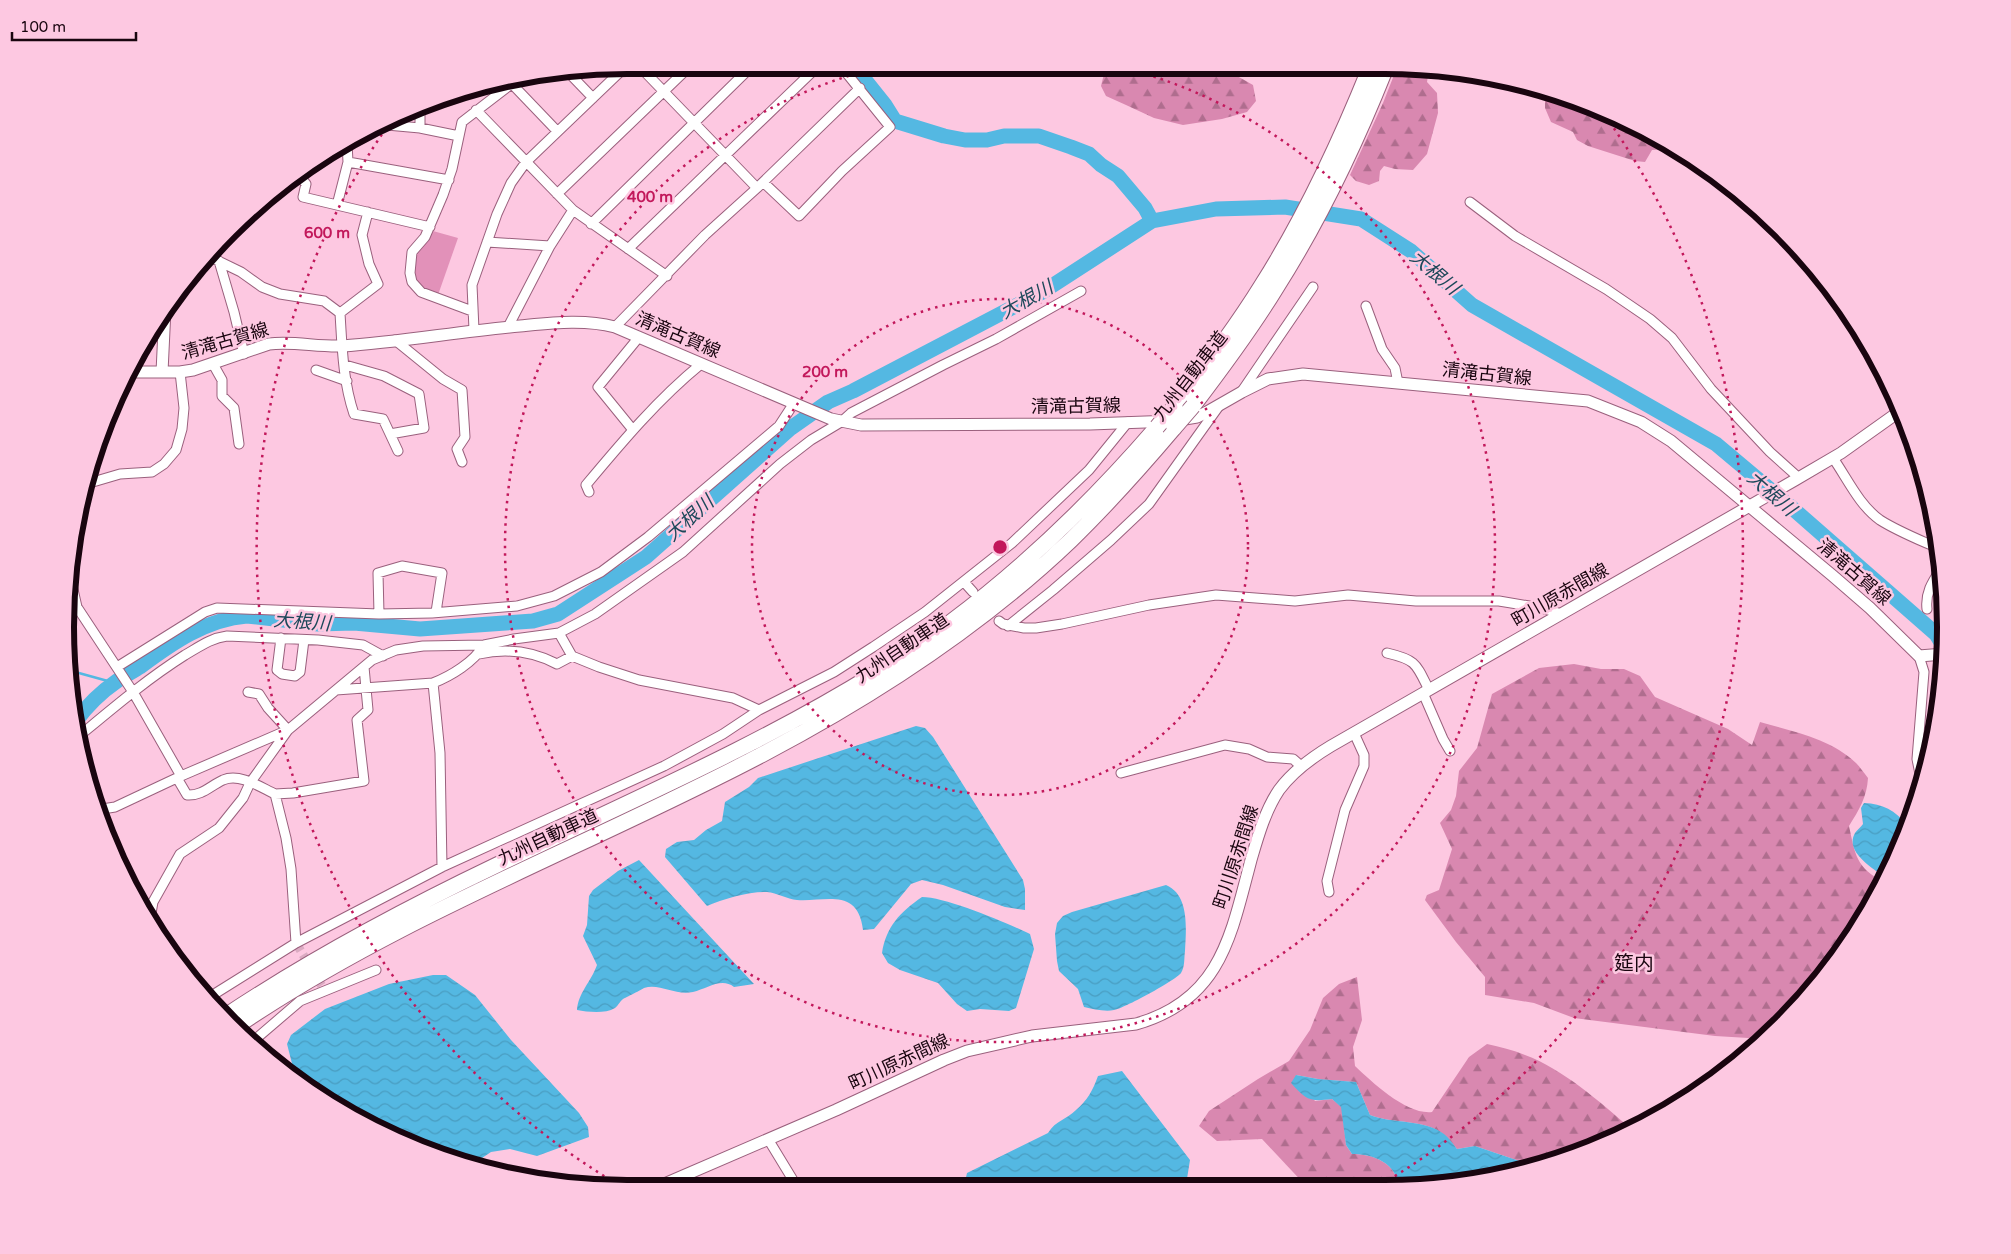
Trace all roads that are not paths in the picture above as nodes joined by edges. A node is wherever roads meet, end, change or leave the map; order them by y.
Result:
1 (618, 74) edge
2 (647, 74) edge
3 (682, 74) edge
4 (744, 74) edge
5 (810, 74) edge
6 (848, 74) edge
7 (1367, 74) edge
8 (1383, 74) edge
9 (572, 77) edge
10 (519, 84) edge
11 (508, 87) edge
12 (860, 88) junction
13 (664, 92) junction
14 (593, 98) junction
15 (476, 110) junction
16 (420, 114) edge
17 (695, 124) junction
18 (394, 126) edge
19 (420, 128) junction
20 (558, 132) junction
21 (459, 136) junction
22 (347, 150) edge
23 (726, 156) junction
24 (348, 162) junction
25 (526, 162) junction
26 (302, 179) edge
27 (449, 180) junction
28 (760, 185) junction
29 (557, 194) junction
30 (1470, 202) dead end
31 (337, 205) junction
32 (573, 210) junction
33 (368, 212) junction
34 (591, 224) junction
35 (430, 227) junction
36 (487, 242) junction
37 (550, 246) junction
38 (628, 249) junction
39 (214, 259) edge
40 (219, 261) junction
41 (667, 276) junction
42 (1314, 288) dead end
43 (1081, 291) dead end
44 (1366, 306) dead end
45 (472, 311) junction
46 (340, 313) junction
47 (164, 324) edge
48 (508, 327) junction
49 (615, 327) junction
50 (474, 330) junction
51 (639, 337) junction
52 (395, 340) junction
53 (341, 346) junction
54 (244, 354) junction
55 (213, 364) junction
56 (701, 364) junction
57 (345, 366) junction
58 (137, 370) edge
59 (316, 370) dead end
60 (162, 372) junction
61 (180, 372) junction
62 (347, 380) junction
63 (1398, 383) junction
64 (1242, 392) junction
65 (794, 403) junction
66 (1219, 406) junction
67 (1895, 415) edge
68 (836, 421) junction
69 (1128, 422) junction
70 (633, 430) junction
71 (390, 434) junction
72 (239, 444) dead end
73 (398, 451) dead end
74 (1833, 458) junction
75 (462, 462) dead end
76 (1797, 479) junction
77 (94, 482) edge
78 (588, 492) dead end
79 (1754, 504) junction
80 (1931, 545) edge
81 (1935, 577) edge
82 (964, 582) junction
83 (973, 592) dead end
84 (75, 597) edge
85 (77, 607) junction
86 (1927, 609) dead end
87 (74, 611) edge
88 (436, 612) junction
89 (379, 614) junction
90 (1562, 614) junction
91 (558, 633) junction
92 (281, 638) junction
93 (304, 640) junction
94 (484, 645) junction
95 (1387, 653) dead end
96 (479, 654) junction
97 (1936, 655) edge
98 (383, 656) junction
99 (572, 656) junction
100 (1921, 657) junction
101 (117, 667) junction
102 (364, 667) junction
103 (433, 683) junction
104 (366, 688) junction
105 (336, 690) junction
106 (133, 692) junction
107 (248, 692) dead end
108 (1426, 692) junction
109 (760, 710) junction
110 (288, 730) junction
111 (84, 732) edge
112 (1354, 733) junction
113 (1450, 751) dead end
114 (1301, 766) junction
115 (1919, 767) edge
116 (1121, 773) dead end
117 (179, 777) junction
118 (250, 783) junction
119 (275, 794) junction
120 (104, 809) edge
121 (442, 867) junction
122 (1329, 892) dead end
123 (152, 910) edge
124 (296, 943) junction
125 (339, 962) junction
126 (376, 970) dead end
127 (213, 995) edge
128 (231, 1013) edge
129 (241, 1023) edge
130 (247, 1029) edge
131 (257, 1038) edge
132 (768, 1139) junction
133 (674, 1180) edge
134 (792, 1180) edge

1 - 14 street
2 - 13 street
3 - 13 street
4 - 17 street
5 - 23 street
6 - 12 street
7 - 128 highway, 九州自動車道, bridge
8 - 125 highway, 九州自動車道, bridge
9 - 14 street
10 - 20 street
11 - 15 street
12 - 28 street
12 - 28 street
13 - 17 street
13 - 29 street
14 - 20 street
15 - 21 street
15 - 25 street
16 - 19 street
17 - 23 street
17 - 34 street
18 - 19 street
19 - 21 street
20 - 25 street
21 - 27 street
22 - 24 street
23 - 28 street
23 - 38 street
24 - 27 street
24 - 31 street
25 - 29 street
25 - 36 street
26 - 31 street
27 - 35 street
28 - 41 street
29 - 32 street
30 - 76 street
31 - 33 street
32 - 34 street
32 - 37 street
33 - 35 street
33 - 46 street
34 - 38 street
35 - 45 street
36 - 37 street
36 - 45 street
37 - 48 street
38 - 41 street
39 - 40 street
40 - 46 street
40 - 54 street
41 - 49 street
42 - 64 street
43 - 68 street
44 - 63 street
45 - 50 street
46 - 53 street
47 - 60 main road
48 - 49 main road, 清滝古賀線
48 - 50 main road, 清滝古賀線
49 - 51 main road, 清滝古賀線
50 - 52 main road, 清滝古賀線
51 - 56 main road, 清滝古賀線
51 - 70 street
52 - 53 main road, 清滝古賀線
52 - 75 street
53 - 54 main road, 清滝古賀線
53 - 57 street
54 - 55 main road, 清滝古賀線
55 - 61 main road, 清滝古賀線
55 - 72 street
56 - 65 main road, 清滝古賀線
56 - 70 street
57 - 62 street
57 - 71 street
58 - 60 main road, 清滝古賀線
59 - 62 street
60 - 61 main road, 清滝古賀線
61 - 77 street
62 - 71 street
63 - 64 main road, 清滝古賀線
63 - 79 main road, 清滝古賀線
64 - 66 main road, 清滝古賀線
65 - 68 main road, 清滝古賀線
65 - 88 street
66 - 69 main road, 清滝古賀線
66 - 90 street
67 - 74 main road, 町川原赤間線
68 - 69 main road, 清滝古賀線
68 - 91 street
69 - 82 street
70 - 78 street
71 - 73 street
74 - 76 main road, 町川原赤間線
74 - 80 street
76 - 79 main road, 町川原赤間線
79 - 90 main road, 町川原赤間線
79 - 100 main road, 清滝古賀線
81 - 86 street
82 - 83 street
82 - 109 street
84 - 85 street
85 - 87 street
85 - 101 street
88 - 89 street
88 - 89 street
89 - 101 street
90 - 108 main road, 町川原赤間線
91 - 94 street
91 - 99 street
92 - 93 street
92 - 93 street
92 - 106 street
93 - 98 street
94 - 96 street
94 - 98 street
95 - 108 street
96 - 99 street
96 - 103 street
97 - 100 main road
98 - 102 street
99 - 109 street
100 - 115 street
101 - 106 street
102 - 104 street
102 - 105 street
103 - 104 street
103 - 121 street
104 - 105 street
104 - 119 street
105 - 110 street
106 - 111 street
106 - 117 street
107 - 110 street
108 - 112 main road, 町川原赤間線
108 - 113 street
109 - 121 street
110 - 117 street
110 - 118 street
112 - 114 main road, 町川原赤間線
112 - 122 street
114 - 116 street
114 - 132 main road, 町川原赤間線
117 - 118 street
117 - 120 street
118 - 119 street
118 - 123 street
119 - 124 street
121 - 124 street
124 - 127 street
125 - 129 highway, 九州自動車道
125 - 130 highway
126 - 131 street
132 - 133 main road, 町川原赤間線
132 - 134 street

